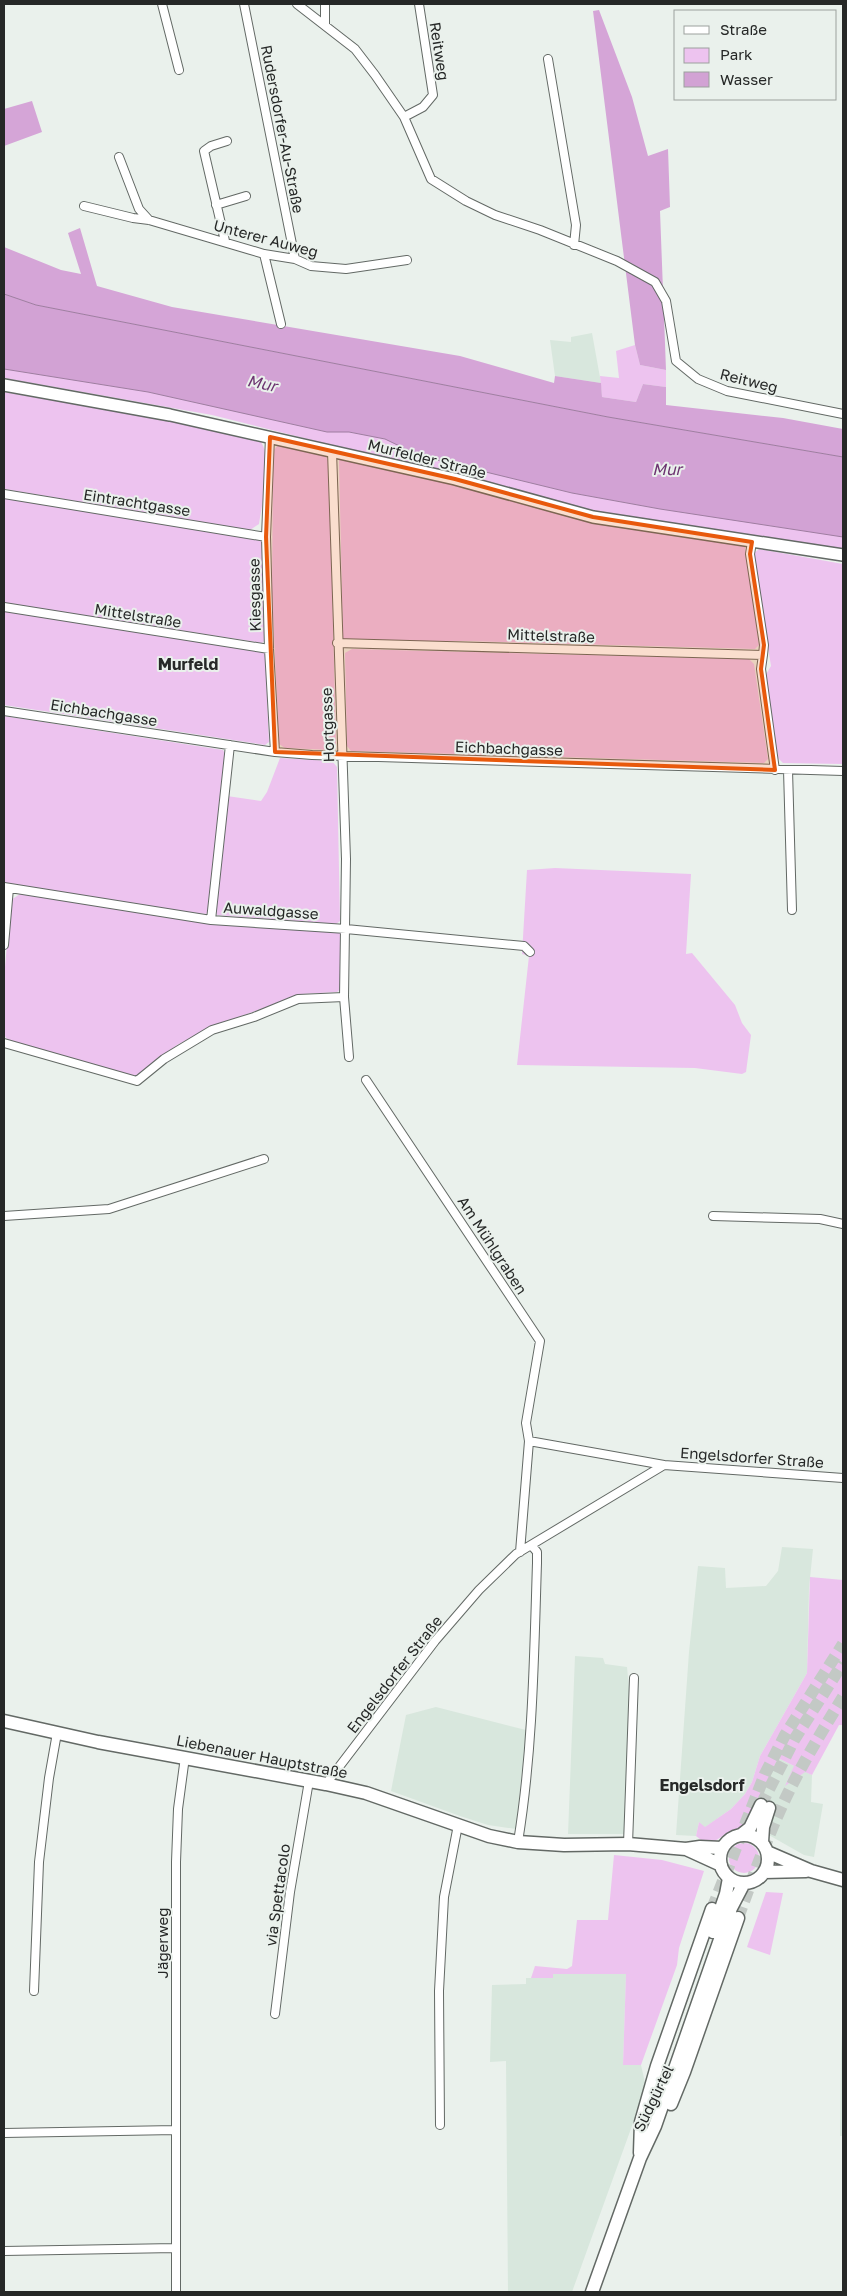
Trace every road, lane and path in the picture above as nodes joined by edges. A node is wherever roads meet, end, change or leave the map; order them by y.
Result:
1 (162, 4) edge
2 (244, 4) edge
3 (298, 4) edge
4 (325, 4) edge
5 (420, 4) edge
6 (325, 25) junction
7 (548, 59) dead end
8 (179, 70) dead end
9 (404, 117) junction
10 (227, 141) dead end
11 (119, 157) dead end
12 (246, 196) dead end
13 (216, 205) junction
14 (84, 206) dead end
15 (149, 220) junction
16 (225, 241) junction
17 (574, 245) junction
18 (264, 254) junction
19 (295, 259) junction
20 (407, 260) dead end
21 (281, 324) dead end
22 (4, 385) edge
23 (843, 414) edge
24 (270, 437) junction
25 (332, 451) junction
26 (4, 494) edge
27 (266, 537) junction
28 (752, 542) junction
29 (843, 555) edge
30 (4, 607) edge
31 (337, 643) junction
32 (269, 649) junction
33 (763, 655) junction
34 (4, 711) edge
35 (230, 745) junction
36 (275, 752) junction
37 (342, 756) junction
38 (775, 770) junction
39 (788, 770) junction
40 (843, 771) edge
41 (6, 888) edge
42 (792, 910) dead end
43 (211, 920) junction
44 (346, 929) junction
45 (4, 945) edge
46 (530, 952) dead end
47 (344, 997) junction
48 (4, 1043) edge
49 (349, 1057) dead end
50 (366, 1080) dead end
51 (264, 1159) dead end
52 (4, 1216) edge
53 (714, 1216) dead end
54 (843, 1224) edge
55 (529, 1441) junction
56 (664, 1465) junction
57 (843, 1478) edge
58 (532, 1546) junction
59 (520, 1552) junction
60 (634, 1678) dead end
61 (4, 1721) edge
62 (57, 1733) junction
63 (184, 1757) junction
64 (309, 1781) junction
65 (326, 1784) junction
66 (458, 1826) junction
67 (741, 1835) junction
68 (519, 1836) junction
69 (628, 1844) junction
70 (764, 1847) junction
71 (722, 1848) junction
72 (686, 1849) junction
73 (721, 1865) junction
74 (811, 1871) junction
75 (764, 1872) junction
76 (729, 1878) junction
77 (843, 1880) edge
78 (744, 1883) junction
79 (712, 1909) tunnel mouth
80 (738, 1918) tunnel mouth
81 (34, 1991) dead end
82 (275, 2014) dead end
83 (440, 2125) dead end
84 (176, 2130) junction
85 (4, 2133) edge
86 (640, 2158) junction
87 (175, 2248) junction
88 (4, 2250) edge
89 (176, 2292) edge
90 (592, 2292) edge

1 - 8 street
2 - 19 street, Rudersdorfer-Au-Straße
3 - 6 street, Reitweg
4 - 6 street
5 - 9 street, Reitweg
6 - 9 street, Reitweg
7 - 17 street
9 - 17 street, Reitweg
10 - 13 street
11 - 15 street
12 - 13 street
13 - 16 street
14 - 15 street, Unterer Auweg
15 - 16 street, Unterer Auweg
16 - 18 street, Unterer Auweg
17 - 23 street, Reitweg
18 - 19 street, Unterer Auweg
18 - 21 street
19 - 20 street, Unterer Auweg
22 - 24 street, Murfelder Straße
24 - 25 street, Murfelder Straße
24 - 27 street, Kiesgasse
25 - 28 street, Murfelder Straße
25 - 31 street, Hortgasse
26 - 27 street, Eintrachtgasse
27 - 32 street, Kiesgasse
28 - 29 street, Murfelder Straße
28 - 33 street
30 - 32 street, Mittelstraße
31 - 33 street, Mittelstraße
31 - 37 street, Hortgasse
32 - 36 street, Kiesgasse
33 - 38 street
34 - 35 street, Eichbachgasse
35 - 36 street, Eichbachgasse
35 - 43 street
36 - 37 street, Eichbachgasse
37 - 38 street, Eichbachgasse
37 - 44 street, Hortgasse
38 - 39 street, Eichbachgasse
39 - 40 street, Eichbachgasse
39 - 42 street
41 - 43 street, Auwaldgasse
41 - 45 street, Auwaldgasse
43 - 44 street, Auwaldgasse
44 - 46 street, Auwaldgasse
44 - 47 street, Hortgasse
47 - 48 street
47 - 49 street
50 - 55 street, Am Mühlgraben
51 - 52 street
53 - 54 street
55 - 56 street
55 - 59 street, Am Mühlgraben
56 - 57 street, Engelsdorfer Straße
56 - 58 street, Engelsdorfer Straße
58 - 59 street, Engelsdorfer Straße
58 - 68 street
59 - 65 street, Engelsdorfer Straße
60 - 69 street
61 - 62 main road, Liebenauer Hauptstraße
62 - 63 main road, Liebenauer Hauptstraße
62 - 81 street
63 - 64 main road, Liebenauer Hauptstraße
63 - 84 street, Jägerweg
64 - 65 main road, Liebenauer Hauptstraße
64 - 82 street, via Spettacolo
65 - 66 main road, Liebenauer Hauptstraße
66 - 68 main road, Liebenauer Hauptstraße
66 - 83 street
67 - 70 main road
67 - 70 main road
67 - 71 main road
68 - 69 main road, Liebenauer Hauptstraße
69 - 72 main road, Liebenauer Hauptstraße
70 - 74 main road
70 - 75 main road
71 - 72 main road, Liebenauer Hauptstraße
71 - 73 main road
72 - 73 main road, Liebenauer Hauptstraße
73 - 76 main road
74 - 75 main road
74 - 77 main road
75 - 78 main road
76 - 78 main road
76 - 86 main road
78 - 86 main road
79 - 86 main road, Südgürtel
80 - 86 main road, Südgürtel
84 - 85 street
84 - 87 street, Jägerweg
86 - 90 main road
87 - 88 street
87 - 89 street, Jägerweg

